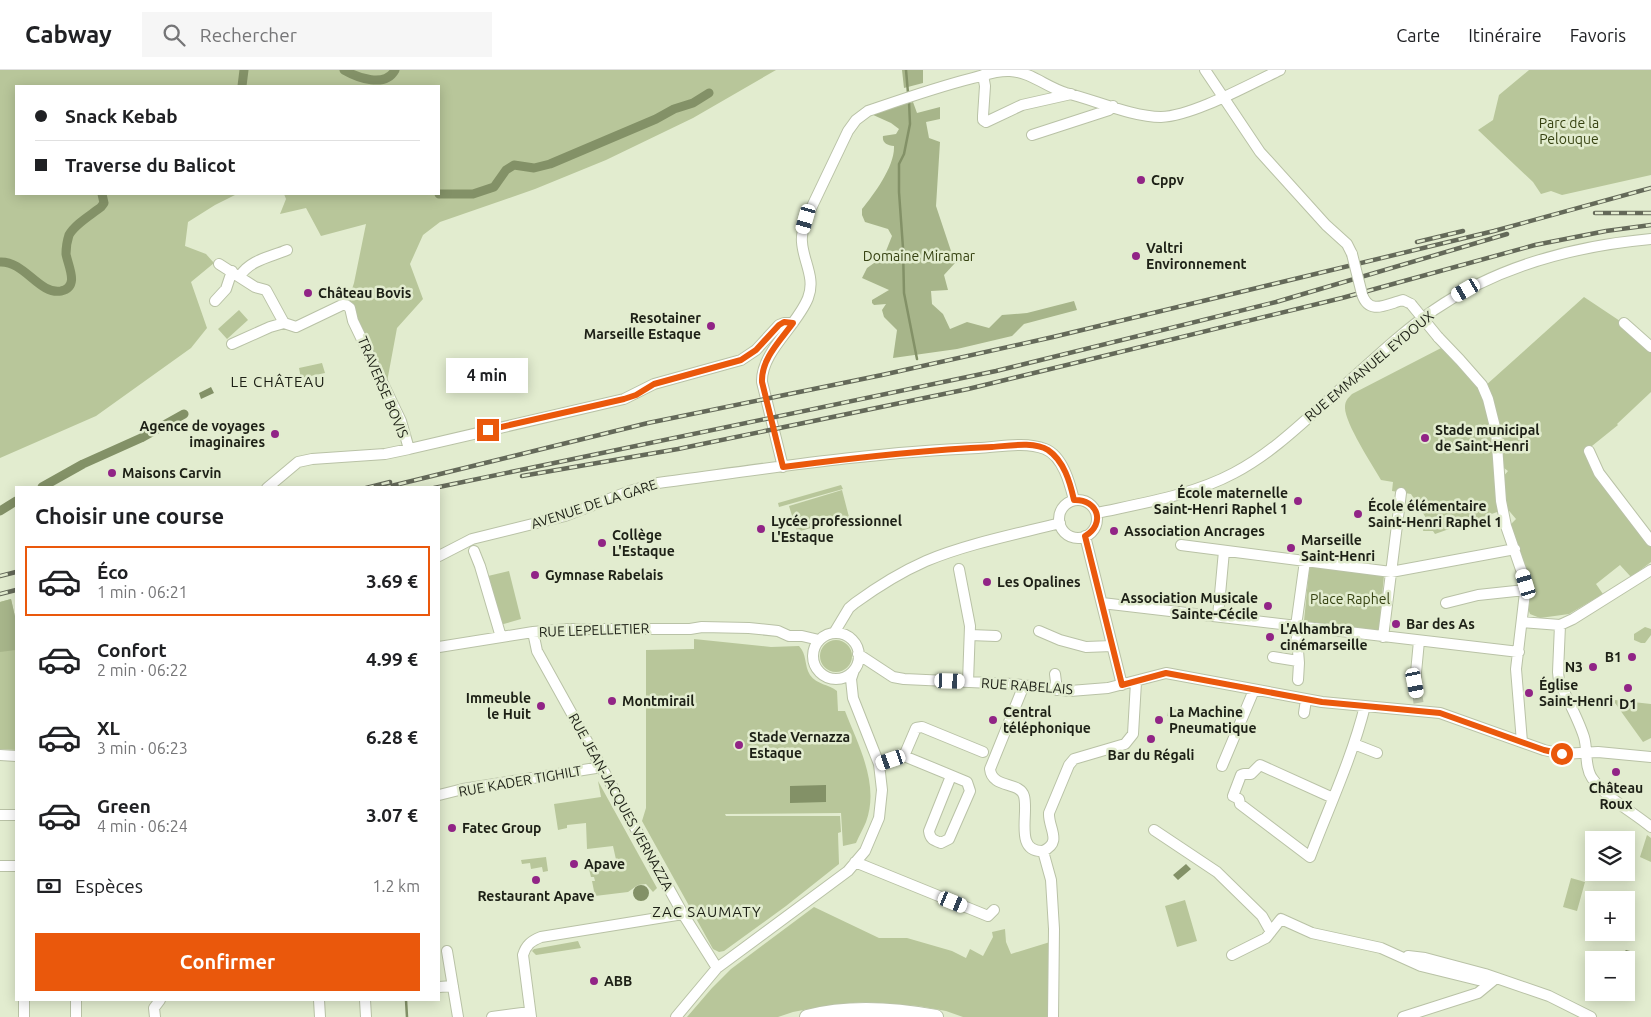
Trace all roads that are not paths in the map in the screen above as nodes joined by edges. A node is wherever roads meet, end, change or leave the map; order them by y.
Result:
1 (1205, 70) edge
2 (1280, 70) edge
3 (1027, 72) edge
4 (983, 75) junction
5 (1072, 94) junction
6 (1223, 97) junction
7 (1113, 106) junction
8 (1032, 135) dead end
9 (1651, 239) edge
10 (287, 250) dead end
11 (219, 264) dead end
12 (236, 274) junction
13 (215, 300) dead end
14 (284, 323) junction
15 (793, 323) junction
16 (1624, 323) dead end
17 (232, 344) dead end
18 (1651, 348) edge
19 (408, 449) junction
20 (1589, 450) dead end
21 (783, 467) junction
22 (269, 486) edge
23 (1401, 493) dead end
24 (1074, 500) junction
25 (1097, 513) junction
26 (1060, 523) junction
27 (1085, 536) junction
28 (1651, 541) edge
29 (1181, 545) dead end
30 (1515, 549) junction
31 (474, 551) dead end
32 (1224, 551) junction
33 (440, 556) edge
34 (1305, 561) junction
35 (959, 570) dead end
36 (1651, 570) edge
37 (1391, 572) junction
38 (1525, 590) junction
39 (1102, 603) junction
40 (1446, 603) dead end
41 (1218, 616) junction
42 (844, 618) junction
43 (1522, 622) junction
44 (1560, 625) junction
45 (1296, 626) junction
46 (1039, 631) dead end
47 (533, 632) junction
48 (834, 633) junction
49 (970, 635) junction
50 (789, 636) junction
51 (848, 636) junction
52 (996, 636) dead end
53 (501, 637) junction
54 (1383, 637) junction
55 (820, 640) junction
56 (1419, 641) junction
57 (1112, 646) junction
58 (440, 647) edge
59 (813, 650) junction
60 (1519, 652) junction
61 (858, 654) junction
62 (1273, 657) dead end
63 (1298, 661) junction
64 (875, 665) junction
65 (855, 668) junction
66 (1055, 674) dead end
67 (832, 678) junction
68 (1298, 680) dead end
69 (968, 682) junction
70 (1136, 682) junction
71 (1024, 685) junction
72 (1122, 685) junction
73 (1057, 690) junction
74 (1254, 690) junction
75 (1417, 693) tunnel mouth
76 (853, 698) junction
77 (1306, 700) junction
78 (1365, 706) junction
79 (1304, 713) dead end
80 (1522, 742) junction
81 (1354, 744) junction
82 (983, 752) dead end
83 (1377, 752) dead end
84 (1586, 753) junction
85 (0, 755) edge
86 (15, 756) edge
87 (904, 756) junction
88 (1651, 757) edge
89 (879, 764) junction
90 (1222, 766) dead end
91 (602, 767) junction
92 (951, 776) junction
93 (440, 795) edge
94 (1333, 798) junction
95 (0, 815) edge
96 (15, 815) edge
97 (1651, 827) edge
98 (1154, 830) dead end
99 (1043, 851) junction
100 (855, 862) junction
101 (0, 866) edge
102 (15, 866) edge
103 (994, 910) dead end
104 (683, 914) junction
105 (1271, 932) junction
106 (447, 951) dead end
107 (1232, 955) dead end
108 (718, 968) junction
109 (1496, 978) junction
110 (453, 986) junction
111 (440, 987) edge
112 (24, 1001) edge
113 (76, 1001) edge
114 (159, 1001) edge
115 (319, 1001) edge
116 (365, 1001) edge
117 (530, 1015) edge
118 (24, 1017) edge
119 (76, 1017) edge
120 (154, 1017) edge
121 (320, 1017) edge
122 (366, 1017) edge
123 (458, 1017) edge
124 (494, 1017) edge
125 (676, 1017) edge
126 (807, 1017) edge
127 (936, 1017) edge
128 (1053, 1017) edge
129 (1403, 1017) edge
130 (1591, 1017) edge

1 - 6 street
2 - 6 street
3 - 4 street
3 - 5 street
4 - 5 street
4 - 15 street
5 - 7 street
6 - 7 street
6 - 30 street, bridge
7 - 8 street
9 - 25 street, RUE EMMANUEL EYDOUX
10 - 12 street
11 - 12 street
12 - 13 street
12 - 14 street
14 - 17 street
14 - 19 street, TRAVERSE BOVIS
15 - 19 street
15 - 21 street
16 - 18 street
19 - 22 street, TRAVERSE BOVIS
20 - 28 street
21 - 24 street, AVENUE DE LA GARE
21 - 33 street, AVENUE DE LA GARE
23 - 37 street
24 - 25 street
24 - 26 street
25 - 27 street
26 - 27 street
26 - 42 street
27 - 39 street
29 - 32 street
30 - 37 street
30 - 38 street
31 - 53 street
32 - 34 street
32 - 41 street
34 - 37 street
34 - 45 street
35 - 49 street
36 - 44 street
37 - 54 street
38 - 40 street
38 - 43 street
39 - 41 street
39 - 57 street
41 - 45 street
42 - 48 street
42 - 51 street
43 - 44 street
43 - 60 street
44 - 84 street
45 - 54 street
45 - 63 street
46 - 57 street
47 - 50 street, RUE LEPELLETIER
47 - 53 street, RUE LEPELLETIER
47 - 91 street, RUE JEAN-JACQUES VERNAZZA
48 - 51 street
48 - 55 street
49 - 52 street
49 - 69 street
50 - 55 street, RUE LEPELLETIER
50 - 59 street, RUE LEPELLETIER
51 - 61 street
53 - 58 street, RUE LEPELLETIER
54 - 56 street
55 - 59 street
56 - 60 street
56 - 75 street
57 - 72 street
59 - 67 street
60 - 80 street
61 - 64 street, RUE RABELAIS
61 - 65 street
62 - 63 street
63 - 68 street
64 - 65 street
64 - 69 street, RUE RABELAIS
65 - 67 street
65 - 76 street
66 - 73 street
67 - 76 street
69 - 71 street, RUE RABELAIS
70 - 72 street, RUE RABELAIS
70 - 74 street, RUE RABELAIS
70 - 99 street
71 - 73 street, RUE RABELAIS
71 - 99 street
72 - 73 street, RUE RABELAIS
74 - 77 street, RUE RABELAIS
74 - 90 street
76 - 89 street
77 - 78 street, RUE RABELAIS
77 - 79 street
78 - 80 street, RUE RABELAIS
78 - 81 street
80 - 84 street, RUE RABELAIS
81 - 83 street
81 - 94 street
82 - 87 street
84 - 88 street, RUE RABELAIS
84 - 97 street
85 - 86 street
87 - 89 street
87 - 92 street
89 - 100 street
91 - 93 street, RUE KADER TIGHILT
91 - 104 street, RUE JEAN-JACQUES VERNAZZA
92 - 92 street
94 - 94 street
95 - 96 street
98 - 105 street
99 - 128 street
100 - 103 street
100 - 108 street
101 - 102 street
104 - 108 street, RUE JEAN-JACQUES VERNAZZA
104 - 117 street
105 - 107 street
105 - 109 street
106 - 110 street
108 - 125 street
109 - 129 street
109 - 130 street
110 - 111 street
110 - 123 street
112 - 118 street
113 - 119 street
114 - 120 street
115 - 121 street
116 - 122 street
117 - 124 street
126 - 127 main road

